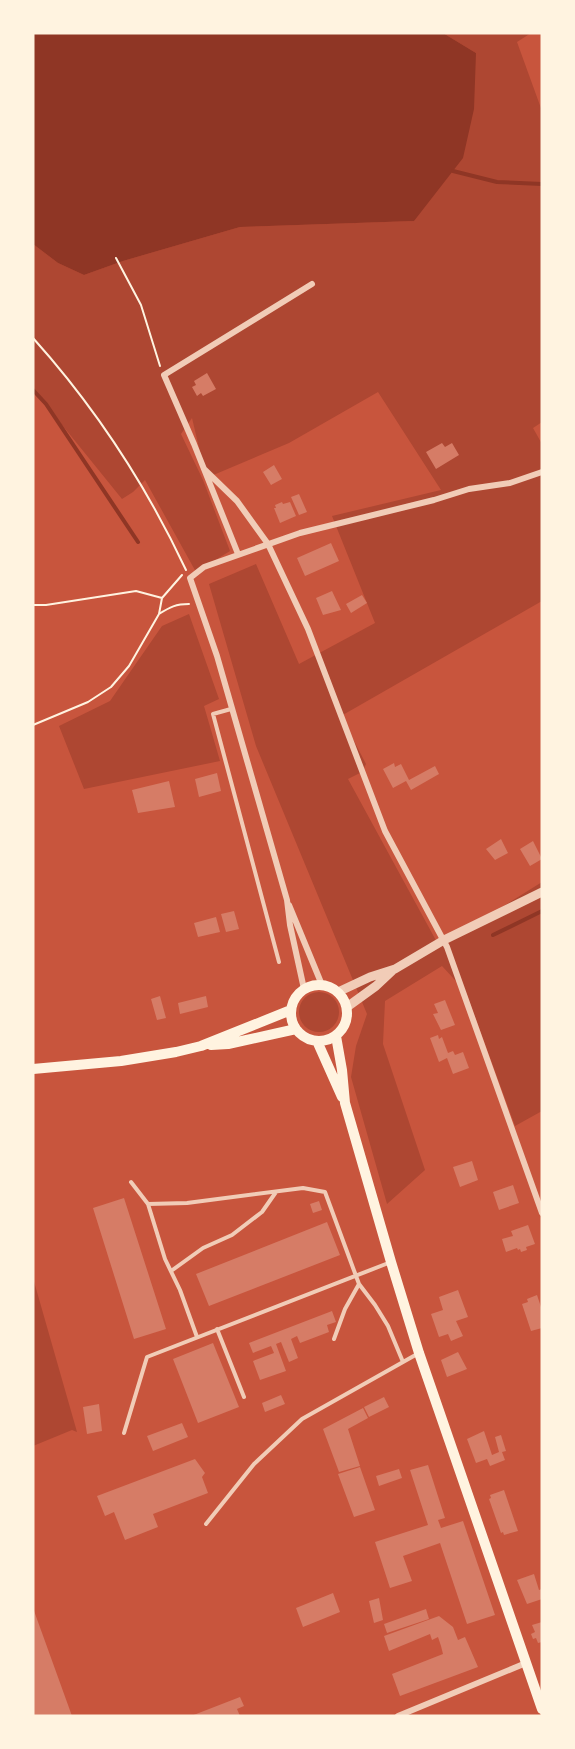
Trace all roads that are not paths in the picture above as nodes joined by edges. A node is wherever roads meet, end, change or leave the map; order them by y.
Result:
1 (312, 284) dead end
2 (204, 469) junction
3 (542, 472) edge
4 (268, 544) junction
5 (238, 554) junction
6 (232, 708) junction
7 (542, 892) edge
8 (287, 900) junction
9 (444, 940) junction
10 (279, 962) dead end
11 (394, 969) junction
12 (322, 985) junction
13 (304, 989) junction
14 (338, 992) junction
15 (347, 1007) junction
16 (291, 1010) junction
17 (296, 1029) junction
18 (336, 1036) junction
19 (227, 1040) junction
20 (317, 1041) junction
21 (33, 1068) edge
22 (345, 1103) junction
23 (131, 1182) dead end
24 (277, 1191) junction
25 (148, 1204) junction
26 (542, 1213) edge
27 (392, 1262) junction
28 (171, 1271) junction
29 (356, 1275) junction
30 (359, 1284) junction
31 (217, 1329) junction
32 (197, 1337) junction
33 (334, 1339) dead end
34 (419, 1353) junction
35 (403, 1362) junction
36 (244, 1397) dead end
37 (124, 1433) dead end
38 (206, 1524) dead end
39 (526, 1663) junction
40 (542, 1710) edge
41 (398, 1716) edge

1 - 2 street
2 - 4 street
2 - 5 street
3 - 4 street
4 - 5 street
4 - 9 street
5 - 6 street
6 - 8 street
6 - 10 lane
7 - 9 street
8 - 12 street
8 - 13 street
9 - 11 street
9 - 26 street
11 - 14 street
11 - 15 street
12 - 13 main road
12 - 14 main road
13 - 16 main road
14 - 15 main road
15 - 18 main road
16 - 17 main road
16 - 19 main road
17 - 19 main road
17 - 20 main road
18 - 20 main road
18 - 22 main road
19 - 21 main road
20 - 22 main road
22 - 27 main road
23 - 25 lane
24 - 25 lane
24 - 28 lane
24 - 29 lane
25 - 28 lane
27 - 29 lane
27 - 34 main road
28 - 32 lane
29 - 30 lane
29 - 31 lane
30 - 33 lane
30 - 35 lane
31 - 32 lane
31 - 36 lane
32 - 37 lane
34 - 35 lane
34 - 39 main road
35 - 38 lane
39 - 40 main road
39 - 41 street

